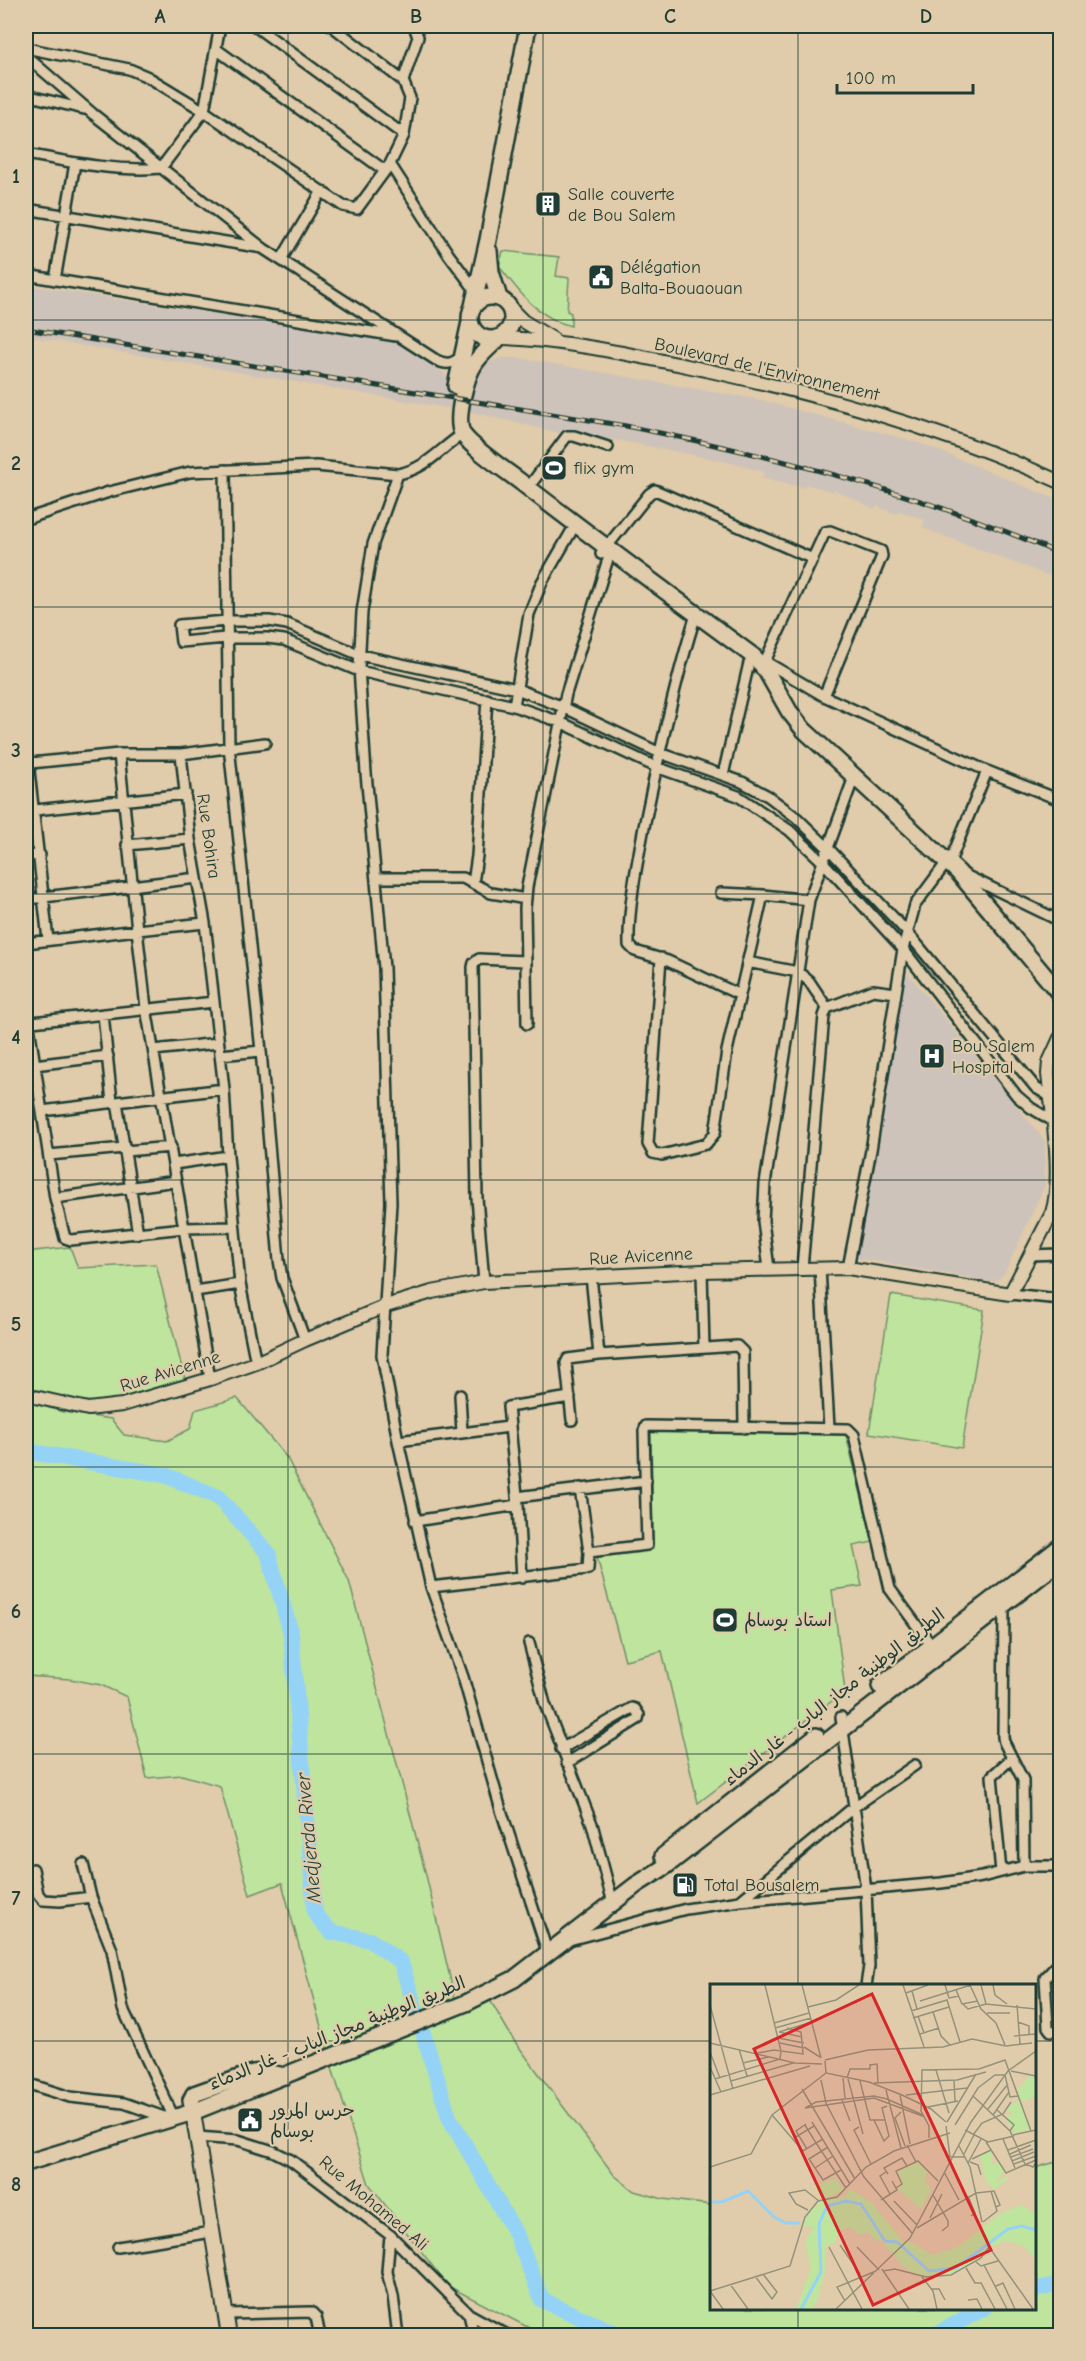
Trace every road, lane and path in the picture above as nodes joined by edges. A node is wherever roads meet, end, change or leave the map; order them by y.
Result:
1 (220, 26) edge
2 (255, 26) edge
3 (332, 26) edge
4 (414, 26) edge
5 (528, 26) edge
6 (26, 48) edge
7 (216, 49) junction
8 (52, 54) junction
9 (28, 58) edge
10 (45, 73) junction
11 (403, 81) junction
12 (26, 95) edge
13 (88, 110) junction
14 (204, 111) junction
15 (404, 135) junction
16 (26, 154) edge
17 (75, 163) junction
18 (387, 167) junction
19 (161, 168) junction
20 (322, 191) junction
21 (26, 209) edge
22 (66, 215) junction
23 (488, 240) junction
24 (264, 249) junction
25 (281, 260) junction
26 (26, 274) edge
27 (55, 280) junction
28 (475, 298) junction
29 (504, 303) junction
30 (470, 322) junction
31 (400, 336) junction
32 (499, 339) junction
33 (562, 344) junction
34 (463, 356) junction
35 (459, 436) junction
36 (608, 447) dead end
37 (225, 470) junction
38 (398, 474) junction
39 (1060, 482) edge
40 (528, 488) junction
41 (26, 519) edge
42 (571, 532) junction
43 (605, 554) junction
44 (813, 559) junction
45 (227, 621) junction
46 (694, 621) junction
47 (226, 638) junction
48 (360, 655) junction
49 (762, 670) junction
50 (359, 671) junction
51 (517, 689) junction
52 (824, 696) junction
53 (487, 699) junction
54 (514, 706) junction
55 (563, 707) junction
56 (560, 722) junction
57 (265, 743) dead end
58 (229, 746) junction
59 (660, 753) junction
60 (119, 754) junction
61 (181, 754) junction
62 (656, 767) junction
63 (987, 771) junction
64 (723, 775) junction
65 (854, 777) junction
66 (186, 794) junction
67 (122, 800) junction
68 (1060, 800) edge
69 (29, 811) edge
70 (190, 838) junction
71 (127, 845) junction
72 (829, 849) junction
73 (40, 855) junction
74 (26, 856) edge
75 (823, 862) junction
76 (952, 866) junction
77 (197, 878) junction
78 (376, 878) junction
79 (473, 883) junction
80 (131, 887) junction
81 (721, 893) dead end
82 (763, 895) junction
83 (44, 897) junction
84 (26, 899) edge
85 (526, 899) junction
86 (809, 900) junction
87 (1060, 921) edge
88 (205, 923) junction
89 (137, 930) junction
90 (907, 932) junction
91 (48, 940) junction
92 (26, 943) edge
93 (903, 949) junction
94 (660, 958) junction
95 (525, 960) junction
96 (747, 962) junction
97 (798, 972) junction
98 (896, 993) junction
99 (1060, 994) edge
100 (740, 995) junction
101 (214, 1002) junction
102 (146, 1008) junction
103 (827, 1008) junction
104 (103, 1014) junction
105 (527, 1024) dead end
106 (1060, 1038) edge
107 (218, 1043) junction
108 (154, 1050) junction
109 (261, 1051) junction
110 (220, 1055) junction
111 (108, 1056) junction
112 (34, 1065) junction
113 (224, 1089) junction
114 (1051, 1097) junction
115 (162, 1098) junction
116 (115, 1102) junction
117 (42, 1111) junction
118 (1053, 1121) junction
119 (171, 1147) junction
120 (125, 1149) junction
121 (49, 1155) junction
122 (228, 1156) junction
123 (174, 1164) junction
124 (176, 1181) junction
125 (131, 1188) junction
126 (55, 1198) junction
127 (234, 1227) junction
128 (184, 1228) junction
129 (138, 1234) junction
130 (1060, 1254) edge
131 (1029, 1255) junction
132 (802, 1268) junction
133 (820, 1268) junction
134 (848, 1268) junction
135 (769, 1269) junction
136 (702, 1270) junction
137 (591, 1276) junction
138 (484, 1282) junction
139 (240, 1284) junction
140 (195, 1291) junction
141 (1010, 1294) junction
142 (1060, 1299) edge
143 (386, 1306) junction
144 (305, 1340) junction
145 (704, 1347) junction
146 (599, 1355) junction
147 (256, 1363) junction
148 (210, 1380) junction
149 (26, 1395) edge
150 (460, 1395) dead end
151 (570, 1397) junction
152 (572, 1420) dead end
153 (509, 1427) junction
154 (744, 1428) junction
155 (829, 1428) junction
156 (462, 1433) junction
157 (398, 1441) junction
158 (646, 1481) junction
159 (580, 1488) junction
160 (518, 1501) junction
161 (415, 1521) junction
162 (1060, 1547) edge
163 (589, 1552) junction
164 (1060, 1561) edge
165 (522, 1578) junction
166 (431, 1587) junction
167 (1004, 1599) junction
168 (529, 1643) dead end
169 (931, 1645) junction
170 (909, 1671) junction
171 (842, 1722) junction
172 (561, 1749) junction
173 (1012, 1758) junction
174 (567, 1763) junction
175 (915, 1765) dead end
176 (854, 1807) junction
177 (83, 1864) dead end
178 (1024, 1866) junction
179 (1060, 1866) edge
180 (33, 1869) dead end
181 (1001, 1872) junction
182 (866, 1889) junction
183 (91, 1897) junction
184 (740, 1901) junction
185 (613, 1903) junction
186 (564, 1942) junction
187 (548, 1954) junction
188 (1060, 1962) edge
189 (866, 1984) edge
190 (1060, 2031) edge
191 (26, 2083) edge
192 (193, 2112) junction
193 (172, 2119) junction
194 (197, 2137) junction
195 (26, 2163) edge
196 (212, 2232) junction
197 (390, 2235) junction
198 (118, 2247) dead end
199 (226, 2314) junction
200 (469, 2314) junction
201 (229, 2336) edge
202 (320, 2336) edge
203 (398, 2336) edge
204 (474, 2336) edge
205 (509, 2336) edge

1 - 7 street
2 - 15 street
3 - 11 street
4 - 11 street
5 - 23 main road
6 - 8 street
7 - 14 street
7 - 18 street
8 - 10 street
8 - 14 street
9 - 10 street
10 - 13 street
11 - 15 street
12 - 13 street
13 - 19 street
14 - 19 street
14 - 20 street
15 - 18 street
16 - 17 street
17 - 19 street
17 - 22 street
18 - 20 street
18 - 28 street
19 - 24 street
20 - 25 street
21 - 22 street
22 - 24 street
22 - 27 street
23 - 28 main road
23 - 29 main road
24 - 25 street
25 - 31 street
26 - 27 street
27 - 31 street
28 - 29 main road
28 - 30 main road
29 - 32 main road
29 - 33 street
30 - 32 main road
30 - 34 main road
31 - 34 street
32 - 33 street
32 - 35 main road
33 - 39 street, Boulevard de l'Environnement
34 - 35 main road
35 - 38 street
35 - 40 main road
35 - 42 main road
36 - 40 street
37 - 38 street
37 - 41 street
37 - 45 street
38 - 48 street
40 - 43 main road
42 - 43 main road
42 - 51 street
43 - 44 street
43 - 46 main road
43 - 49 main road
43 - 55 street
44 - 49 street
44 - 52 street
45 - 47 street
45 - 47 street
45 - 48 street
46 - 49 main road
46 - 59 street
47 - 50 street
47 - 58 street
48 - 50 street
48 - 51 street
49 - 52 street
49 - 64 street
49 - 65 main road
50 - 53 street
50 - 78 street
51 - 54 street
51 - 55 street
52 - 63 street
53 - 54 street
53 - 79 street
54 - 56 street
55 - 56 street
55 - 59 street
56 - 62 street
56 - 85 street
57 - 58 street
58 - 61 street
58 - 109 street
59 - 62 street
59 - 64 street
60 - 61 street
60 - 67 street
60 - 69 street
61 - 66 street, Rue Bohira
62 - 75 street
62 - 94 street
63 - 68 street
63 - 76 street
64 - 72 street
65 - 72 street
65 - 76 main road
66 - 67 street
66 - 70 street, Rue Bohira
67 - 69 street
67 - 71 street
69 - 73 street
70 - 71 street
70 - 77 street, Rue Bohira
71 - 80 street
72 - 75 street
72 - 90 street
73 - 74 street
73 - 83 street
75 - 86 street
75 - 93 street
76 - 87 street
76 - 90 street
76 - 99 main road
77 - 80 street
77 - 88 street, Rue Bohira
78 - 79 street
78 - 143 street
79 - 85 street
80 - 83 street
80 - 89 street
81 - 82 street
82 - 86 street
82 - 96 street
83 - 84 street
83 - 91 street
85 - 95 street
86 - 97 street
88 - 89 street
88 - 101 street, Rue Bohira
89 - 91 street
89 - 102 street
90 - 93 street
90 - 114 street
91 - 92 street
93 - 98 street
93 - 118 street
94 - 100 street
94 - 100 street
95 - 105 street
95 - 138 street
96 - 97 street
96 - 100 street
97 - 103 street
97 - 135 street
98 - 103 street
98 - 134 street
101 - 102 street
101 - 107 street, Rue Bohira
102 - 104 street
102 - 108 street
103 - 132 street
104 - 111 street
104 - 112 street
106 - 114 street
107 - 108 street
107 - 110 street, Rue Bohira
108 - 115 street
109 - 110 street
109 - 144 street
110 - 113 street, Rue Bohira
111 - 112 street
111 - 116 street
112 - 117 street
113 - 115 street
113 - 122 street, Rue Bohira
114 - 118 street
115 - 116 street
115 - 119 street
116 - 117 street
116 - 120 street
117 - 121 street
118 - 131 street
119 - 120 street
119 - 123 street
120 - 121 street
120 - 125 street
121 - 126 street
122 - 123 street
122 - 127 street, Rue Bohira
123 - 124 street
124 - 125 street
124 - 128 street
125 - 126 street
125 - 129 street
126 - 129 street
127 - 128 street
127 - 139 street, Rue Bohira
128 - 129 street
128 - 140 street
130 - 131 street
131 - 141 street
132 - 133 street, Rue Avicenne
132 - 135 street, Rue Avicenne
133 - 134 street, Rue Avicenne
133 - 155 street
134 - 141 street, Rue Avicenne
135 - 136 street, Rue Avicenne
136 - 137 street, Rue Avicenne
136 - 145 street
137 - 138 street, Rue Avicenne
137 - 146 street
138 - 143 street, Rue Avicenne
139 - 140 street
139 - 147 street, Rue Bohira
140 - 148 street
141 - 142 street
143 - 144 street, Rue Avicenne
143 - 157 street
144 - 147 street, Rue Avicenne
145 - 146 street
145 - 154 street
146 - 151 street
147 - 148 street, Rue Avicenne
148 - 149 street, Rue Avicenne
150 - 156 street
151 - 152 street
151 - 153 street
153 - 156 street
153 - 160 street
154 - 155 street
154 - 158 street
155 - 169 street
156 - 157 street
157 - 161 street
158 - 159 street
158 - 163 street
159 - 160 street
159 - 163 street
160 - 161 street
160 - 165 street
161 - 166 street
162 - 167 main road, الطريق الوطنية مجاز الباب - غار الدماء
163 - 165 street
164 - 167 main road, الطريق الوطنية مجاز الباب - غار الدماء
165 - 166 street
166 - 187 street
167 - 169 main road, الطريق الوطنية مجاز الباب - غار الدماء
167 - 170 main road, الطريق الوطنية مجاز الباب - غار الدماء
167 - 173 street
168 - 172 street
169 - 170 main road, الطريق الوطنية مجاز الباب - غار الدماء
170 - 171 main road, الطريق الوطنية مجاز الباب - غار الدماء
171 - 176 street
171 - 185 main road, الطريق الوطنية مجاز الباب - غار الدماء
172 - 174 street
172 - 174 street
173 - 178 street
173 - 181 street
174 - 185 street
175 - 176 street
176 - 182 street
176 - 184 street
177 - 183 street
178 - 179 street
178 - 181 street
180 - 183 street
181 - 182 street
182 - 184 street
182 - 189 street
183 - 193 street
184 - 186 street
185 - 186 main road, الطريق الوطنية مجاز الباب - غار الدماء
186 - 187 main road, الطريق الوطنية مجاز الباب - غار الدماء
187 - 192 main road, الطريق الوطنية مجاز الباب - غار الدماء
188 - 190 street
191 - 193 street
192 - 193 main road, الطريق الوطنية مجاز الباب - غار الدماء
192 - 194 main road
193 - 195 main road, الطريق الوطنية مجاز الباب - غار الدماء
194 - 196 main road
194 - 197 street, Rue Mohamed Ali
196 - 198 street
196 - 199 main road
197 - 200 street, Rue Mohamed Ali
197 - 203 street
199 - 201 main road
199 - 202 street
200 - 204 street
200 - 205 street, Rue Mohamed Ali

